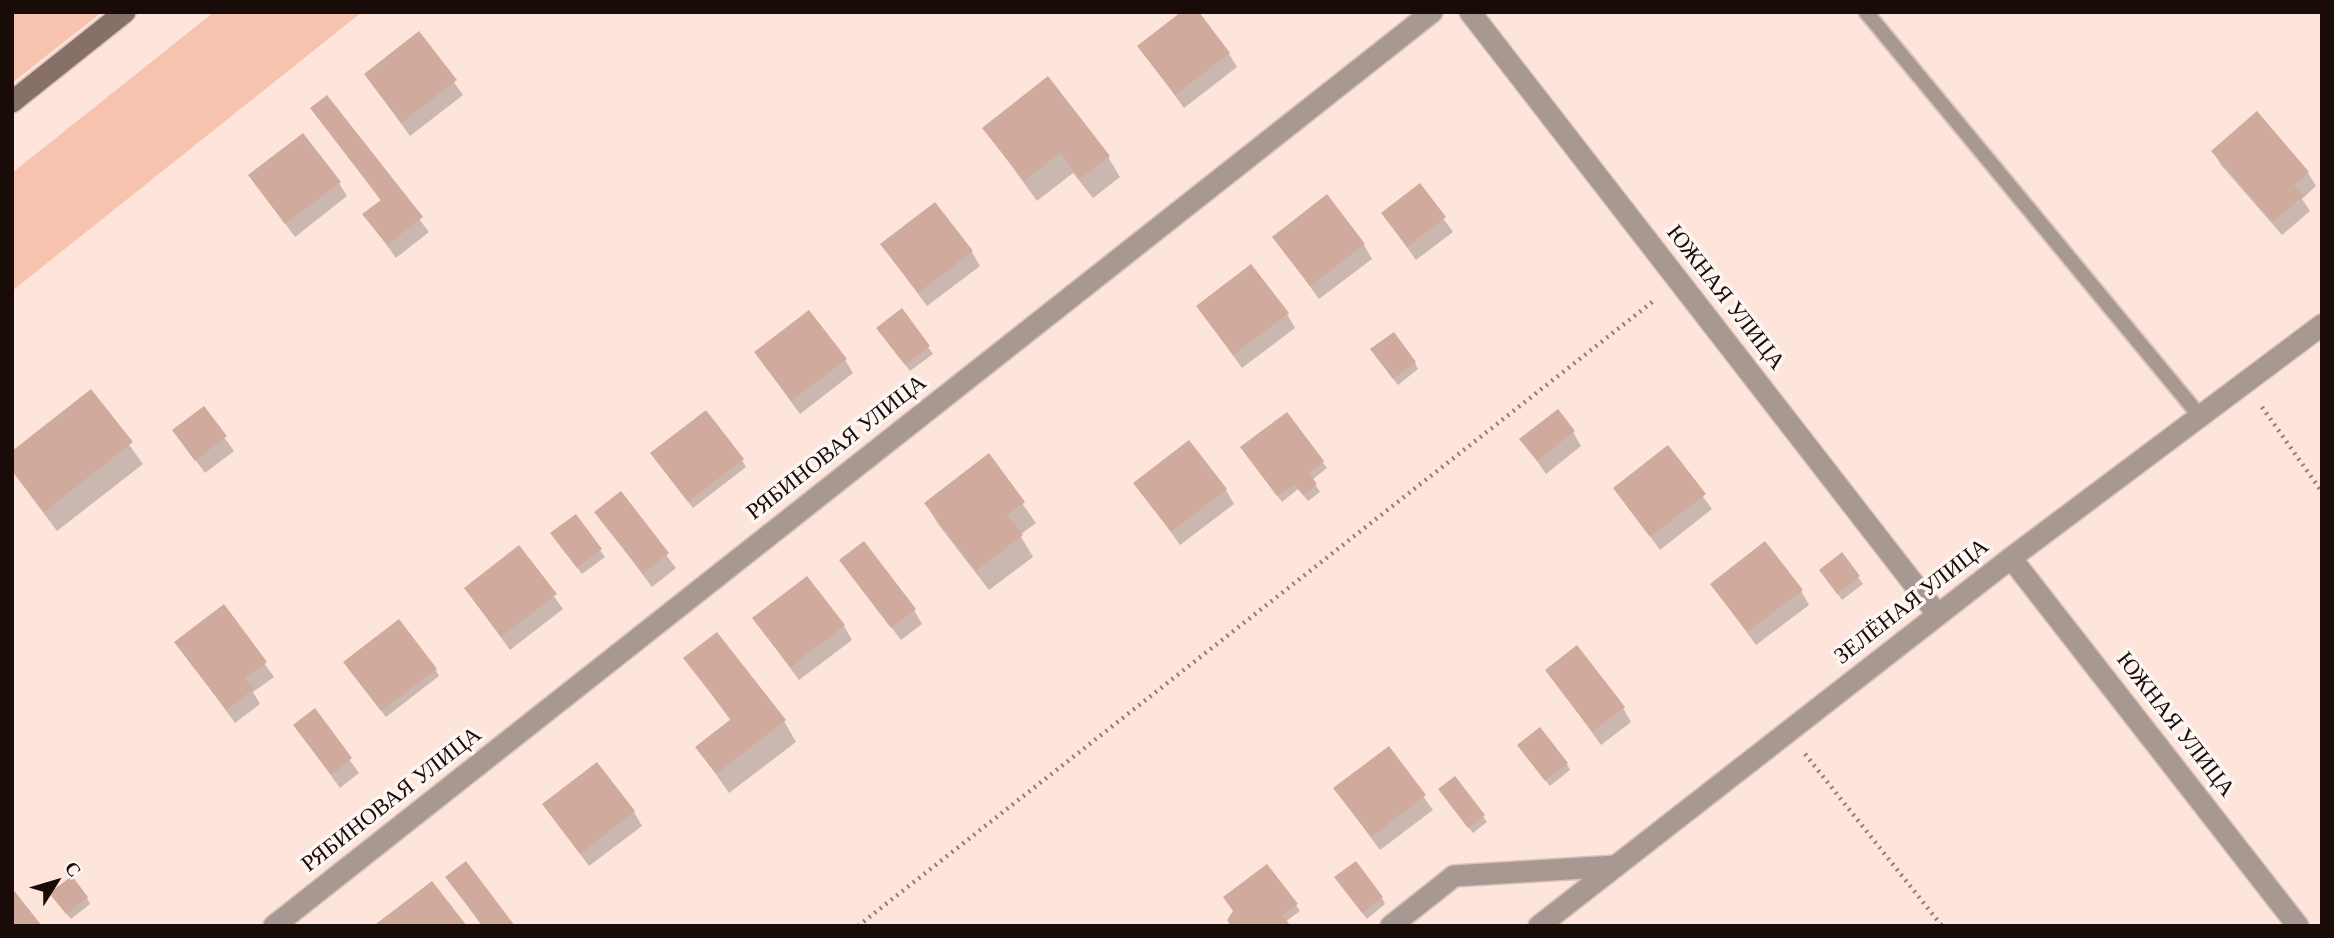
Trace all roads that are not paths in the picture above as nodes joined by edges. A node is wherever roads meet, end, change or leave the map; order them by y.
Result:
1 (125, 12) edge
2 (1432, 12) edge
3 (1470, 12) edge
4 (1866, 12) edge
5 (12, 102) edge
6 (2322, 325) edge
7 (2199, 415) junction
8 (2011, 558) junction
9 (1938, 615) junction
10 (1616, 866) junction
11 (1566, 918) edge
12 (274, 926) edge
13 (1391, 926) edge
14 (1539, 926) edge
15 (2298, 926) edge

1 - 5 street
2 - 12 street, РЯБИНОВАЯ УЛИЦА
3 - 9 street, ЮЖНАЯ УЛИЦА
4 - 7 lane
6 - 7 street, ЗЕЛЁНАЯ УЛИЦА
7 - 8 street, ЗЕЛЁНАЯ УЛИЦА
8 - 9 street, ЗЕЛЁНАЯ УЛИЦА
8 - 15 street, ЮЖНАЯ УЛИЦА
9 - 10 street, ЗЕЛЁНАЯ УЛИЦА
10 - 11 street, ЗЕЛЁНАЯ УЛИЦА
10 - 13 street
11 - 14 street, ЗЕЛЁНАЯ УЛИЦА

